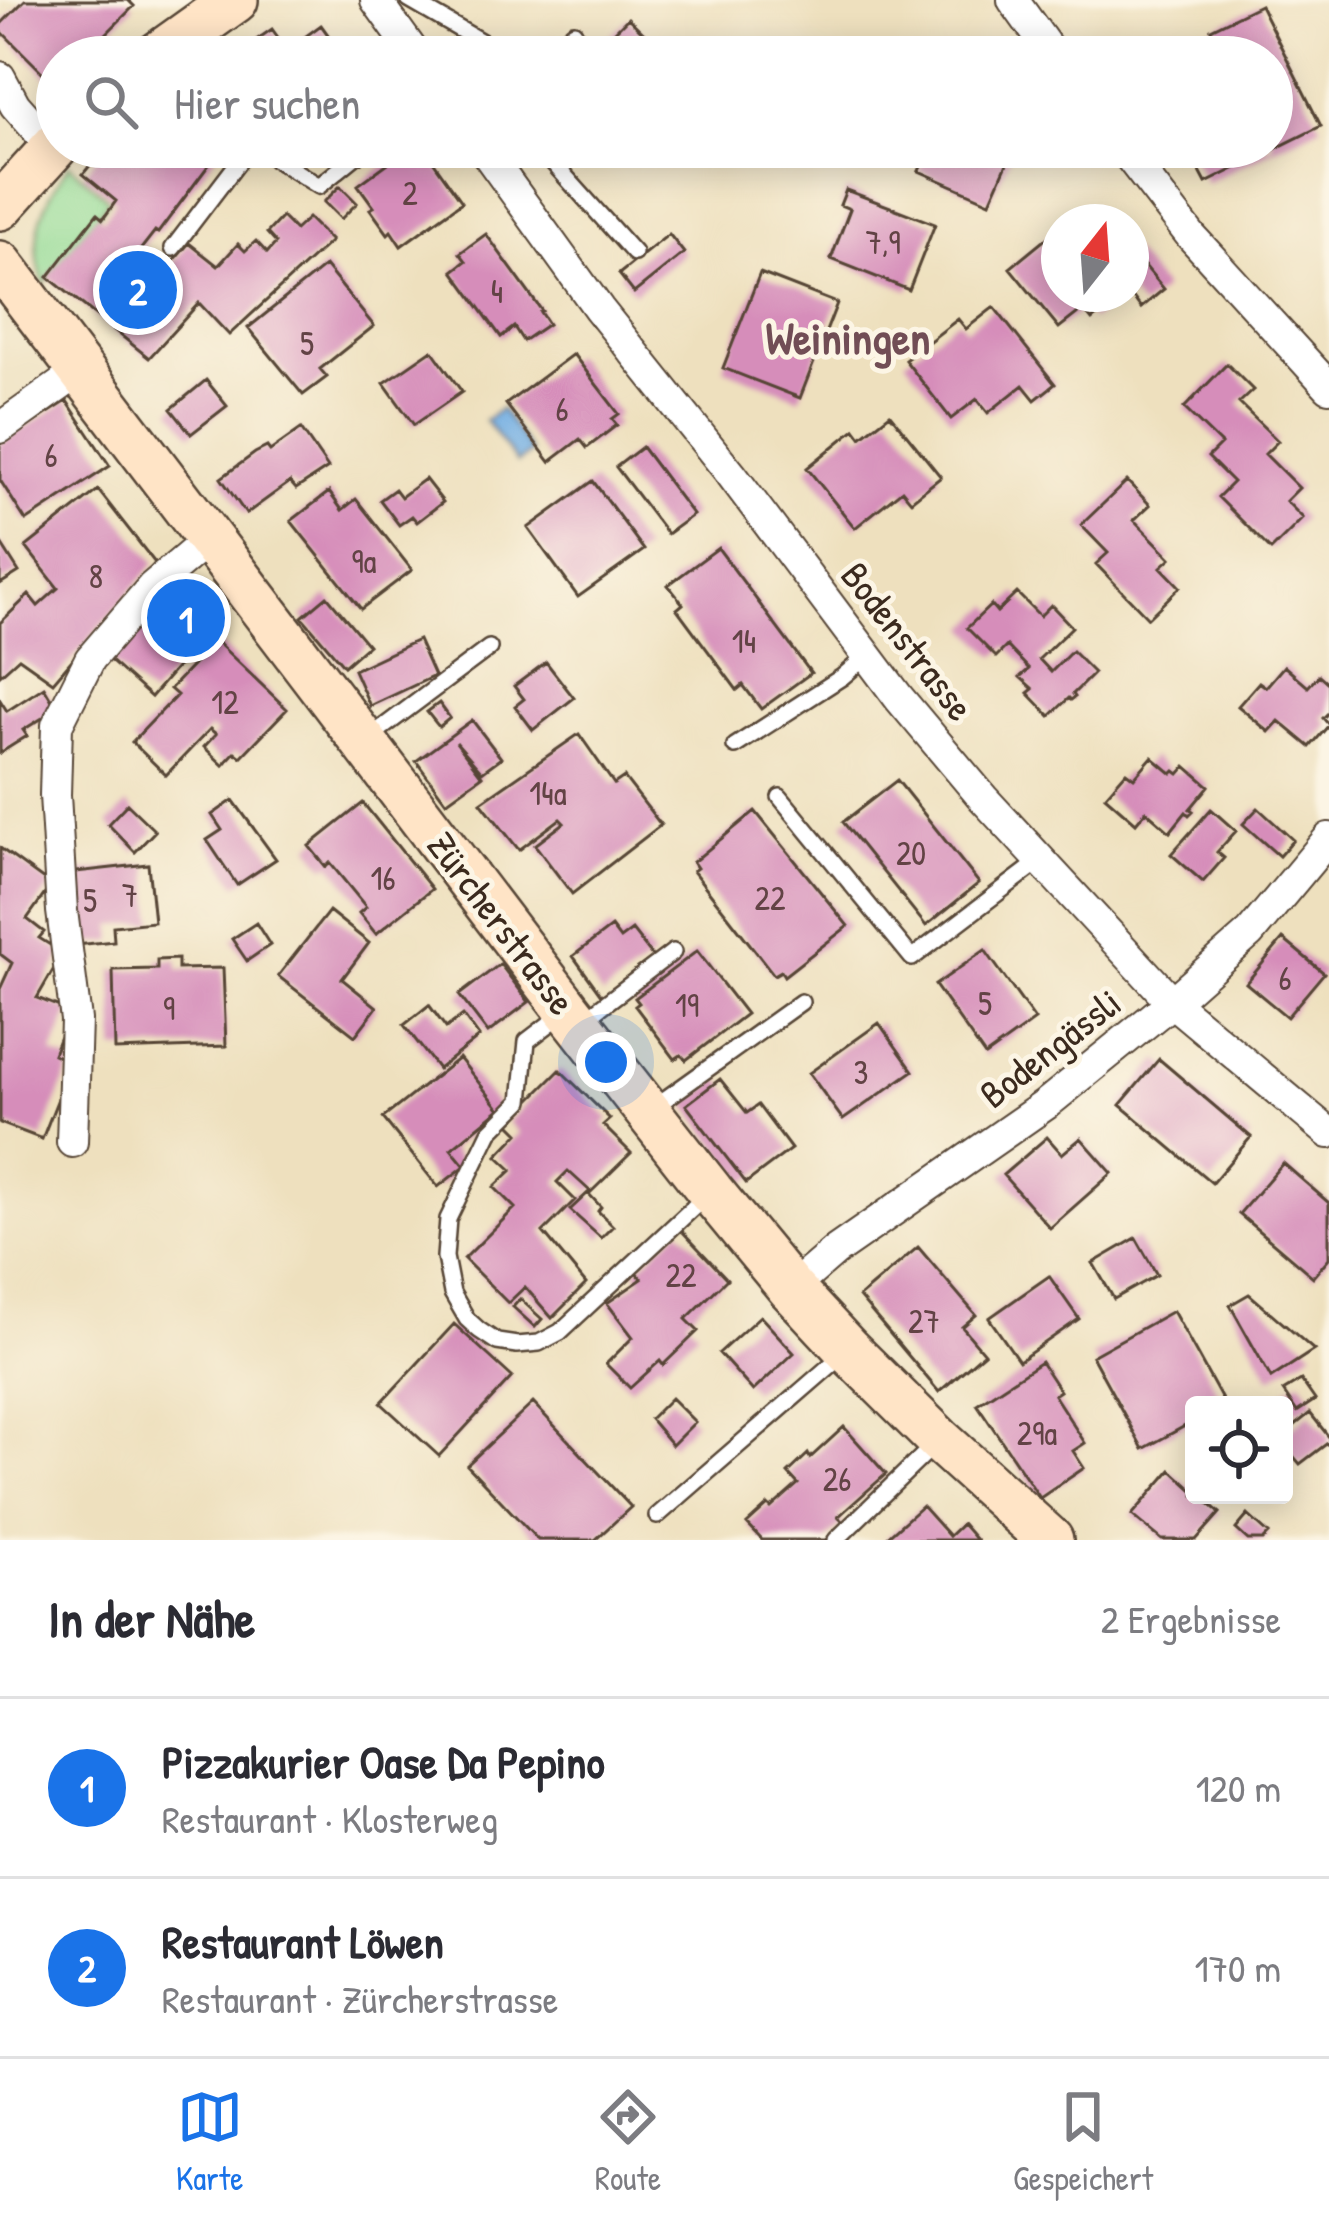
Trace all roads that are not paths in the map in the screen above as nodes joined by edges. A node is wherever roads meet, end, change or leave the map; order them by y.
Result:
1 (236, 0) edge
2 (1013, 0) edge
3 (391, 2) edge
4 (574, 32) dead end
5 (185, 36) edge
6 (407, 36) edge
7 (466, 36) edge
8 (569, 36) edge
9 (1039, 36) edge
10 (0, 77) edge
11 (36, 127) edge
12 (36, 167) edge
13 (236, 168) edge
14 (289, 168) edge
15 (342, 168) edge
16 (497, 168) edge
17 (558, 168) edge
18 (1138, 168) edge
19 (0, 207) edge
20 (173, 248) dead end
21 (634, 254) dead end
22 (0, 265) edge
23 (80, 371) junction
24 (1329, 387) edge
25 (0, 428) edge
26 (209, 539) junction
27 (489, 648) dead end
28 (868, 655) junction
29 (364, 742) junction
30 (735, 746) dead end
31 (780, 797) dead end
32 (1329, 838) edge
33 (1040, 861) junction
34 (673, 952) dead end
35 (801, 1002) dead end
36 (1172, 1002) junction
37 (573, 1017) junction
38 (648, 1112) junction
39 (1329, 1133) edge
40 (72, 1142) dead end
41 (711, 1192) junction
42 (790, 1289) junction
43 (848, 1350) junction
44 (939, 1440) junction
45 (657, 1516) dead end
46 (836, 1540) edge
47 (1050, 1540) edge

1 - 5 street
2 - 9 street
3 - 6 street
3 - 7 lane
4 - 8 lane
10 - 11 street
12 - 19 street
13 - 20 lane
14 - 15 lane
16 - 28 street, Bodenstrasse
17 - 21 lane
18 - 24 street
22 - 23 street, Zürcherstrasse
23 - 25 street
23 - 26 street, Zürcherstrasse
26 - 29 street, Zürcherstrasse
26 - 40 street
27 - 29 lane
28 - 30 lane
28 - 33 street, Bodenstrasse
29 - 37 street, Zürcherstrasse
31 - 33 lane
32 - 36 street, Bodengässli
33 - 36 street, Bodenstrasse
34 - 37 lane
35 - 38 lane
36 - 39 street, Bodenstrasse
36 - 42 street, Bodengässli
37 - 38 street, Zürcherstrasse
37 - 41 lane
38 - 41 street, Zürcherstrasse
41 - 42 street, Zürcherstrasse
42 - 43 street, Zürcherstrasse
43 - 44 street, Zürcherstrasse
43 - 45 lane
44 - 46 lane
44 - 47 street, Zürcherstrasse

